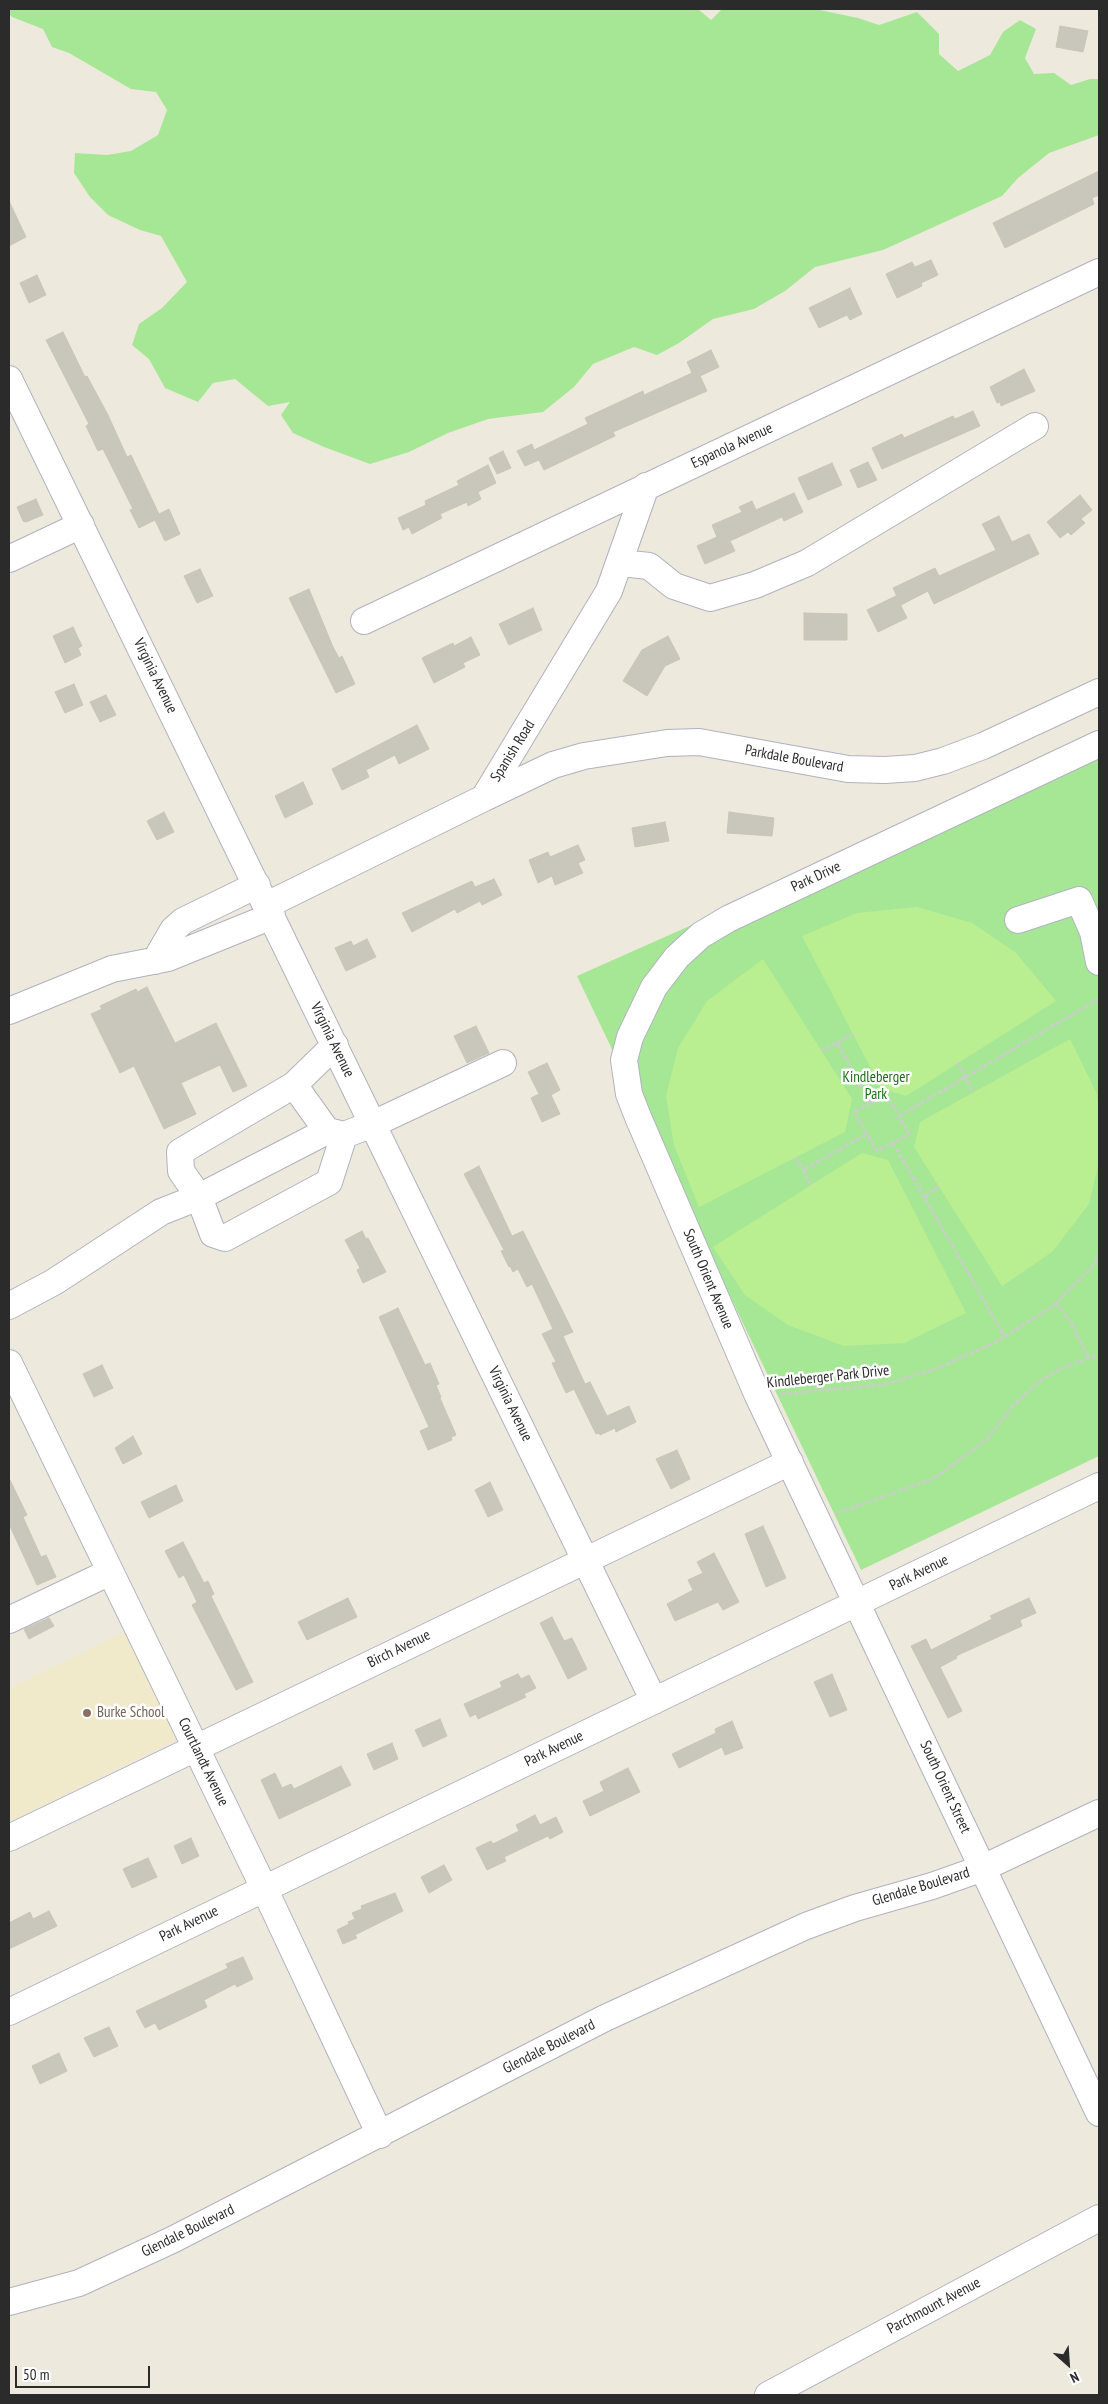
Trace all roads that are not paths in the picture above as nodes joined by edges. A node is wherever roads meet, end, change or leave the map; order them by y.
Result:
1 (1099, 272) edge
2 (9, 380) edge
3 (1035, 426) dead end
4 (646, 486) junction
5 (80, 525) junction
6 (9, 559) edge
7 (621, 563) junction
8 (364, 621) dead end
9 (1099, 692) edge
10 (1099, 744) edge
11 (484, 798) junction
12 (265, 902) junction
13 (1018, 920) dead end
14 (1099, 962) edge
15 (9, 1011) edge
16 (335, 1045) junction
17 (503, 1063) dead end
18 (294, 1086) junction
19 (629, 1094) joint
20 (373, 1124) junction
21 (335, 1133) junction
22 (199, 1197) junction
23 (9, 1306) edge
24 (9, 1363) edge
25 (790, 1462) junction
26 (1099, 1486) edge
27 (585, 1559) junction
28 (110, 1572) junction
29 (857, 1603) junction
30 (9, 1620) edge
31 (654, 1701) junction
32 (195, 1747) junction
33 (1099, 1813) edge
34 (9, 1838) edge
35 (982, 1868) junction
36 (264, 1888) junction
37 (9, 2012) edge
38 (1099, 2113) edge
39 (380, 2135) junction
40 (1099, 2218) edge
41 (9, 2302) edge
42 (768, 2395) edge

1 - 4 street, Espanola Avenue
2 - 5 street, Virginia Avenue
3 - 7 street
4 - 7 street, Spanish Road
4 - 8 street, Espanola Avenue
5 - 6 street
5 - 12 street, Virginia Avenue
7 - 11 street, Spanish Road
9 - 11 street, Parkdale Boulevard
10 - 19 street, Park Drive
11 - 12 street, Spanish Road
12 - 15 street, Spanish Road
12 - 16 street, Virginia Avenue
13 - 14 street
16 - 18 street
16 - 20 street, Virginia Avenue
17 - 20 street
18 - 21 street
18 - 22 street
19 - 25 street, South Orient Avenue
20 - 21 street
20 - 27 street, Virginia Avenue
21 - 22 street
21 - 22 street
22 - 23 street
24 - 28 street, Courtlandt Avenue
25 - 27 street, Birch Avenue
25 - 29 street, South Orient Street
26 - 29 street, Park Avenue
27 - 31 street, Virginia Avenue
27 - 32 street, Birch Avenue
28 - 30 street
28 - 32 street, Courtlandt Avenue
29 - 31 street, Park Avenue
29 - 35 street, South Orient Street
31 - 36 street, Park Avenue
32 - 34 street, Birch Avenue
32 - 36 street, Courtlandt Avenue
33 - 35 street, Glendale Boulevard
35 - 38 street, South Orient Street
35 - 39 street, Glendale Boulevard
36 - 37 street, Park Avenue
36 - 39 street, Courtlandt Avenue
39 - 41 street, Glendale Boulevard
40 - 42 street, Parchmount Avenue

